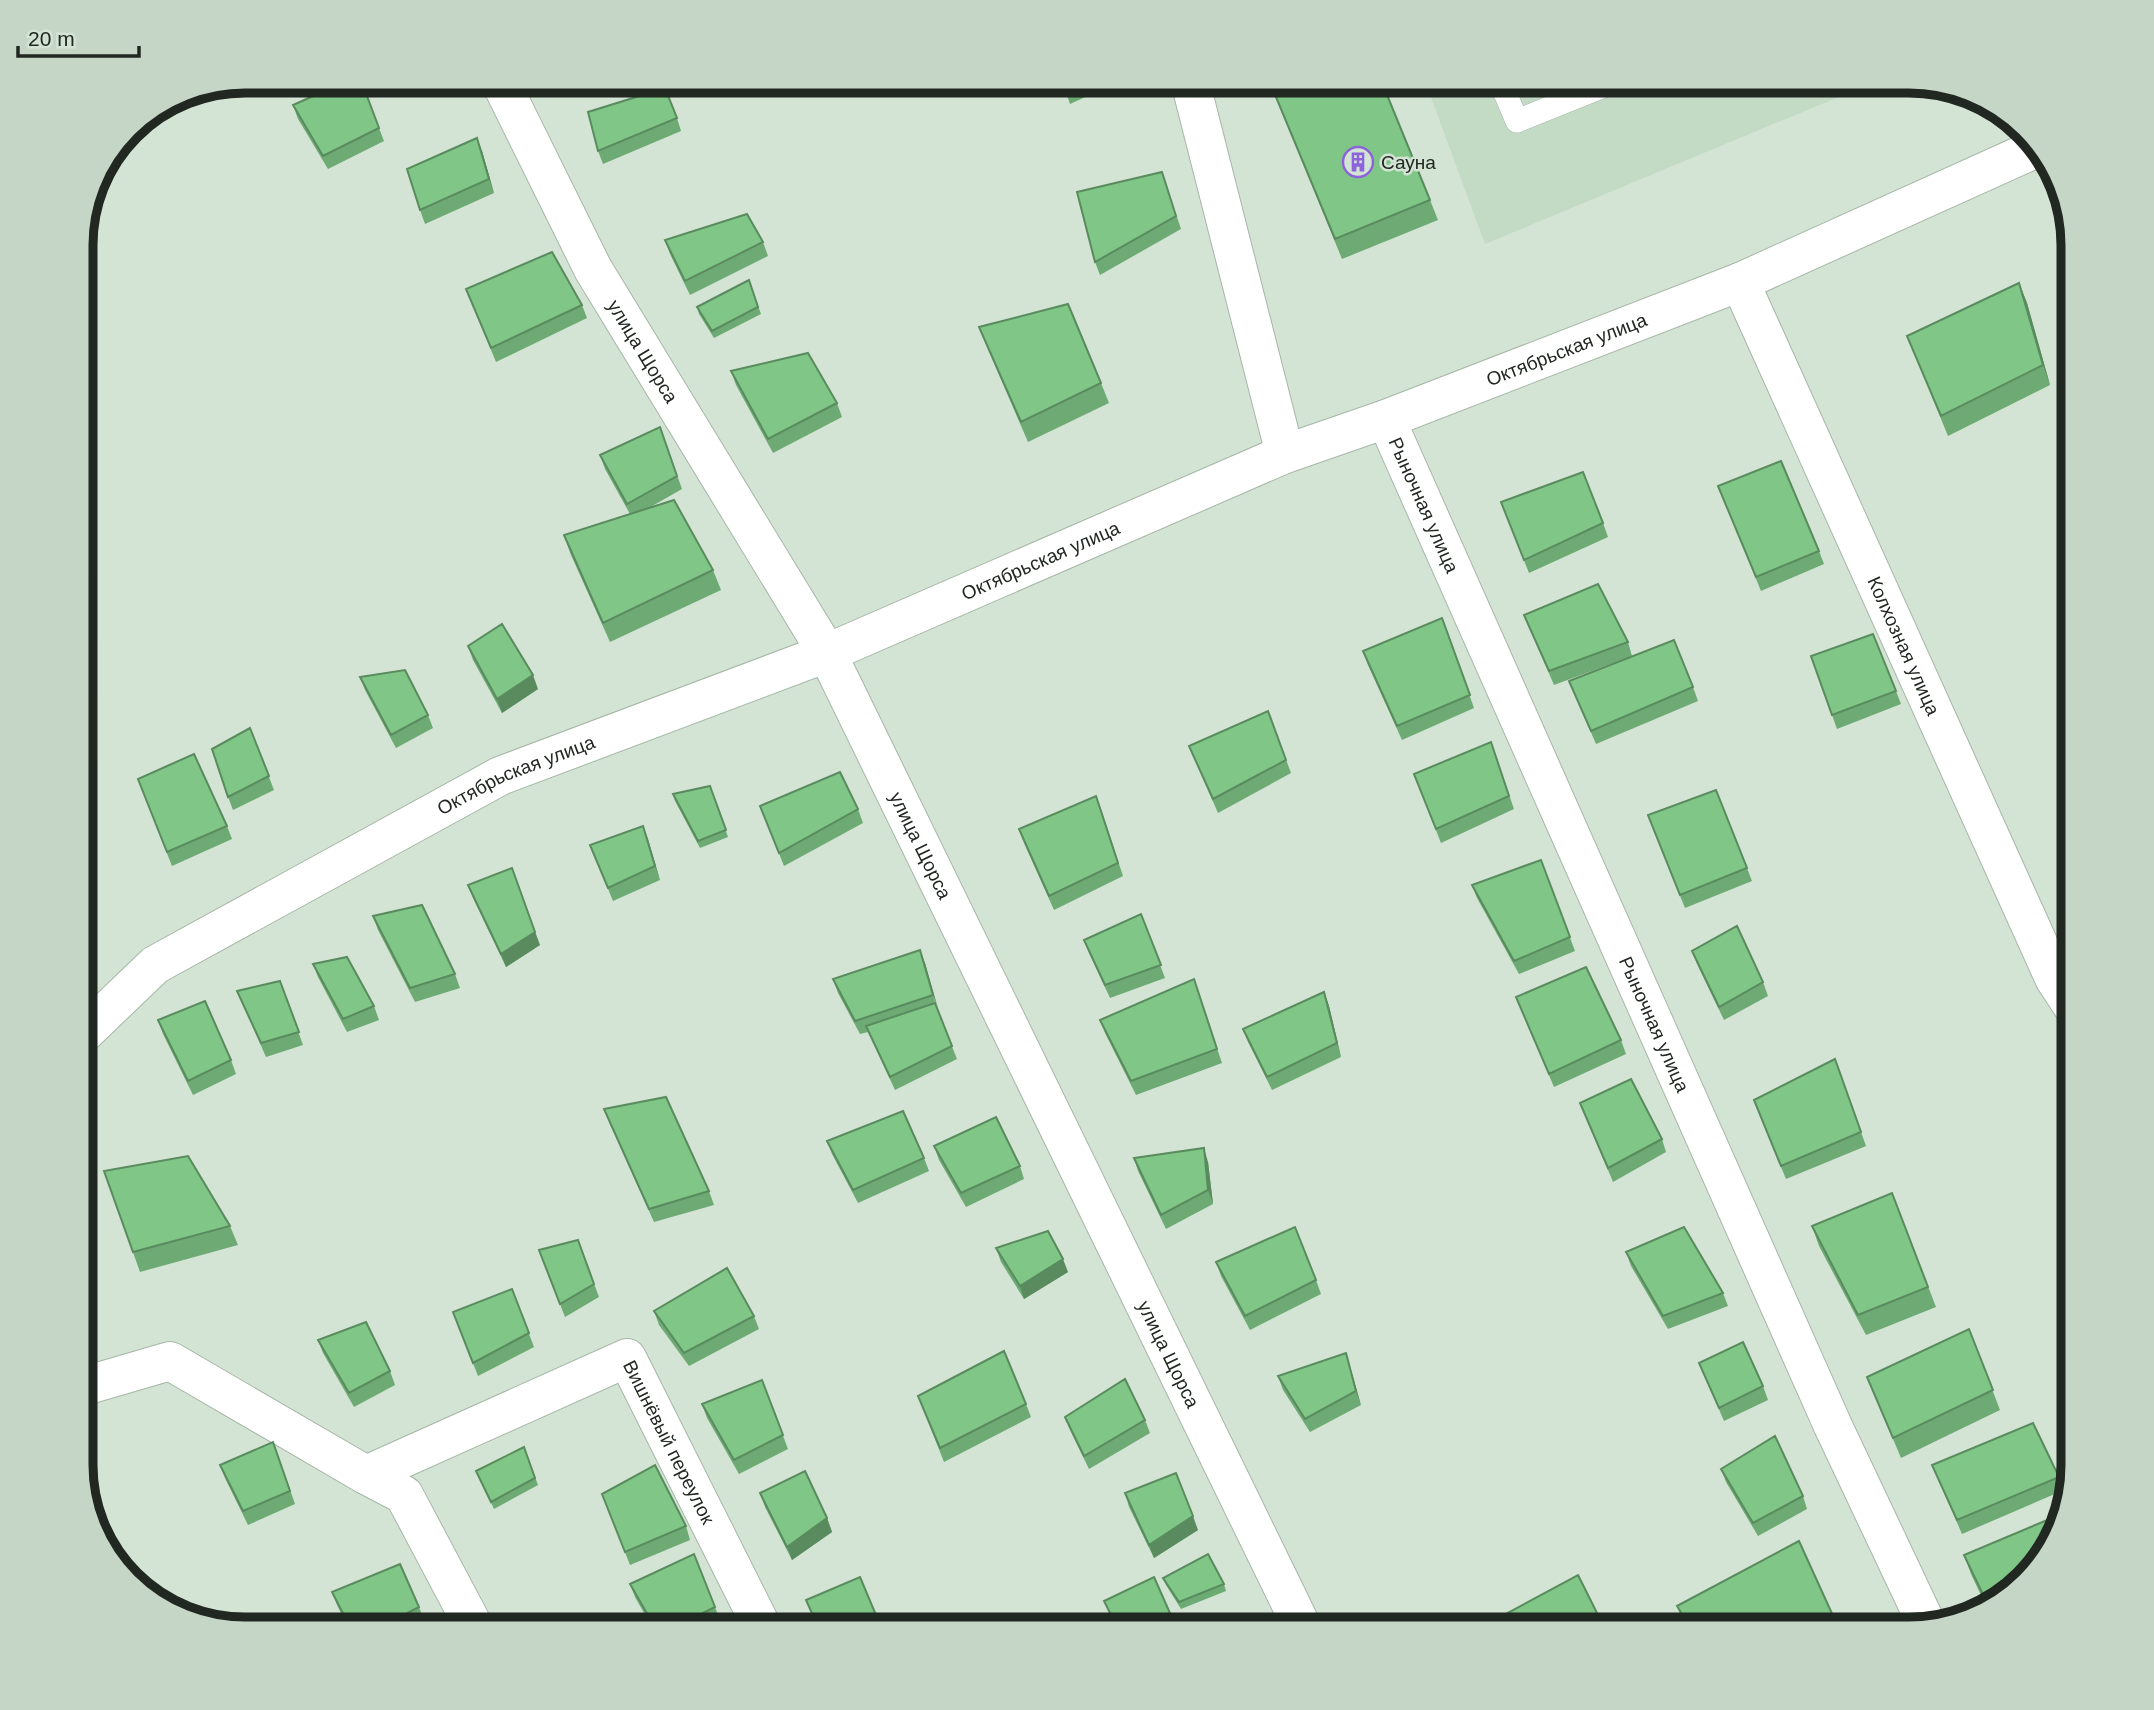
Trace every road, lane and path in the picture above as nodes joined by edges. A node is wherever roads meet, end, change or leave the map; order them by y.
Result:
1 (506, 93) edge
2 (1193, 93) edge
3 (1505, 93) edge
4 (1585, 93) edge
5 (2029, 151) edge
6 (1740, 282) junction
7 (1386, 419) junction
8 (1285, 454) junction
9 (827, 653) junction
10 (2061, 988) edge
11 (93, 1024) edge
12 (93, 1383) edge
13 (366, 1475) junction
14 (1923, 1616) edge
15 (469, 1617) edge
16 (757, 1617) edge
17 (1297, 1617) edge

1 - 9 street, улица Щорса
2 - 8 street
3 - 4 lane
5 - 6 street, Октябрьская улица
6 - 7 street, Октябрьская улица
6 - 10 street, Колхозная улица
7 - 8 street, Октябрьская улица
7 - 14 street, Рыночная улица
8 - 9 street, Октябрьская улица
9 - 11 street, Октябрьская улица
9 - 17 street, улица Щорса
12 - 13 street
13 - 15 street
13 - 16 street, Вишнёвый переулок

